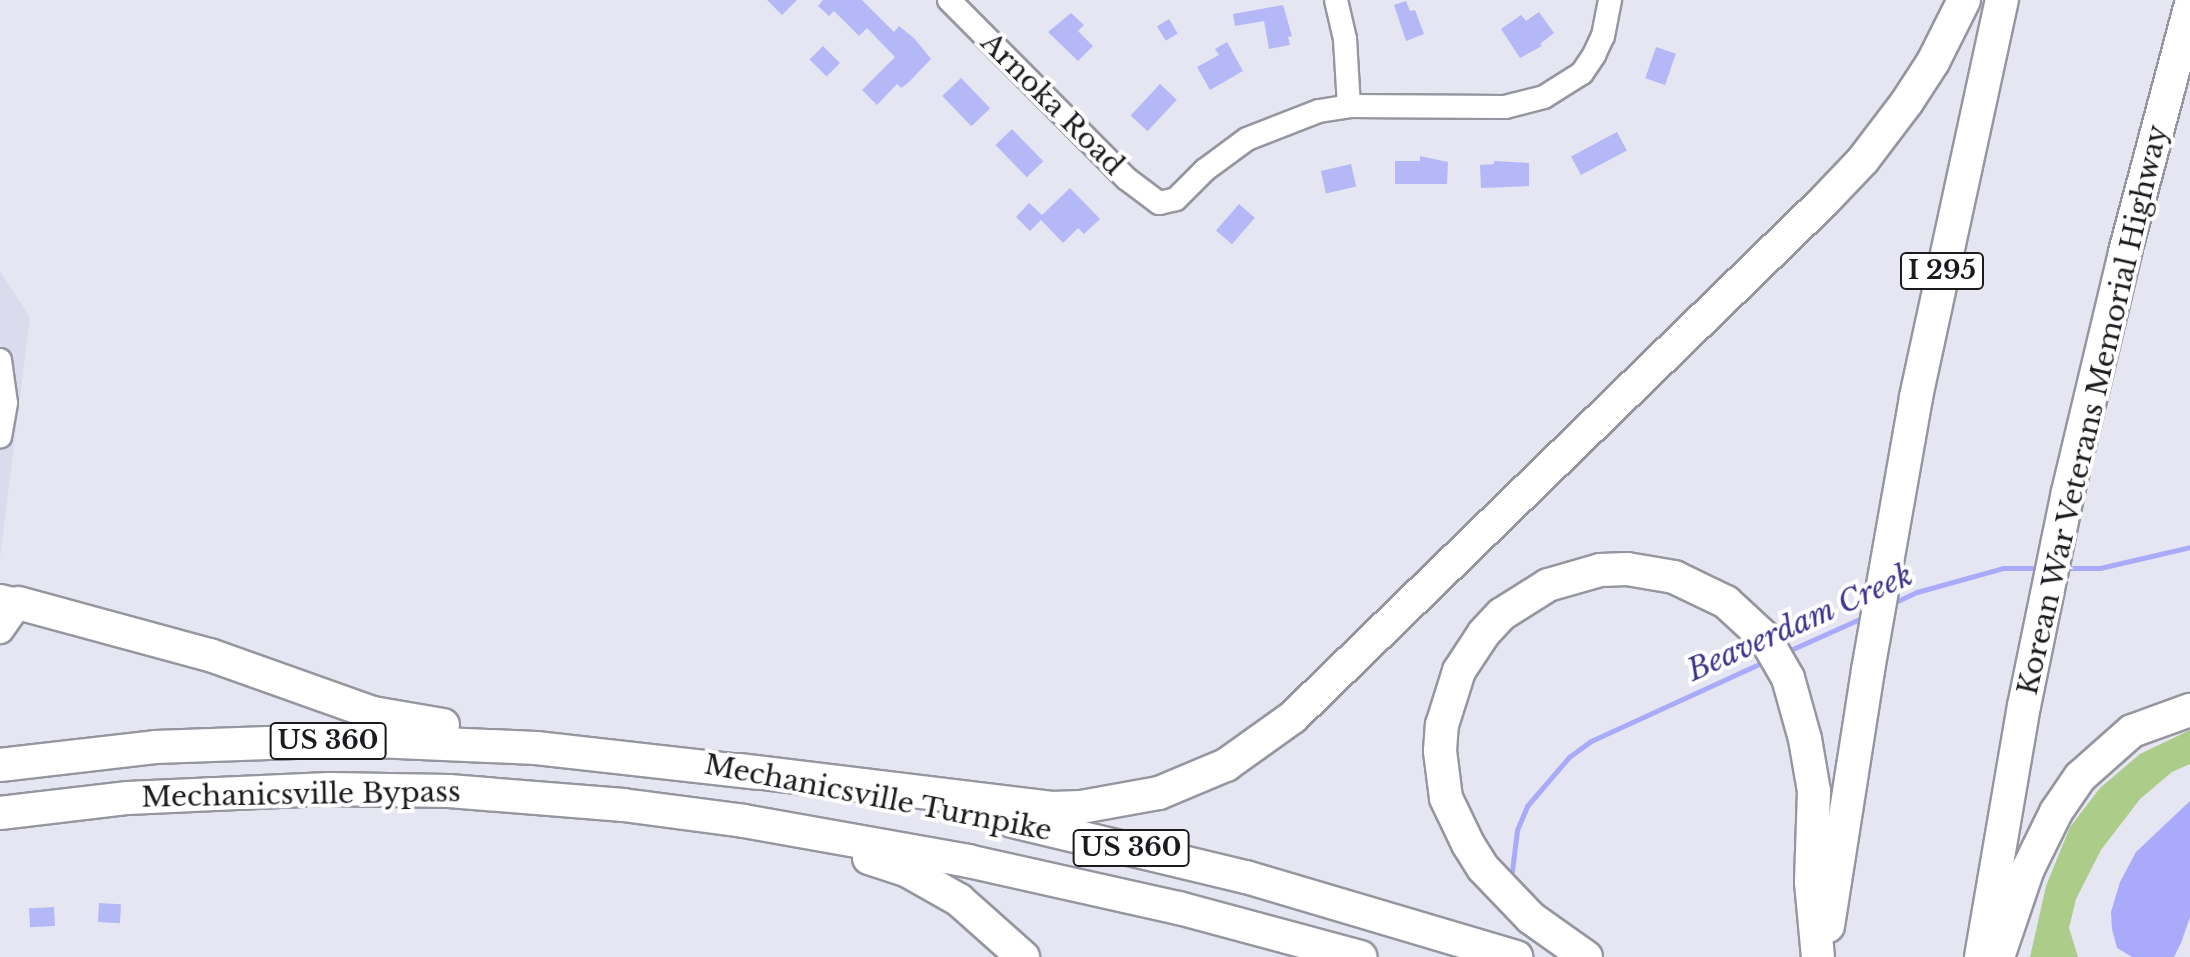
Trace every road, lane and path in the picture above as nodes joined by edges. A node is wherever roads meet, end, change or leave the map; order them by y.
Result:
1 (949, 0) edge
2 (1336, 0) edge
3 (1610, 0) edge
4 (1964, 0) edge
5 (2002, 0) edge
6 (2190, 8) edge
7 (1349, 106) junction
8 (0, 360) edge
9 (0, 436) edge
10 (9, 601) edge
11 (0, 629) edge
12 (2190, 710) edge
13 (656, 759) junction
14 (0, 765) edge
15 (739, 770) junction
16 (268, 791) junction
17 (508, 794) junction
18 (0, 813) edge
19 (744, 821) joint
20 (0, 829) edge
21 (1023, 957) edge
22 (1360, 957) edge
23 (1516, 957) edge
24 (1586, 957) edge
25 (1821, 957) edge
26 (1981, 957) edge
27 (1998, 957) edge

1 - 7 street, Arnoka Road
2 - 7 street
3 - 7 street
4 - 15 highway
5 - 25 highway, I 295
6 - 26 highway, Korean War Veterans Memorial Highway
8 - 9 street
10 - 11 main road
10 - 13 highway
12 - 27 highway
13 - 14 highway, Mechanicsville Bypass / US 360
13 - 15 highway, Mechanicsville Turnpike / US 360
15 - 23 highway, Mechanicsville Turnpike / US 360
16 - 17 highway, Mechanicsville Bypass / US 360
16 - 18 highway, Mechanicsville Bypass / US 360
16 - 20 highway
17 - 19 highway, Mechanicsville Bypass / US 360
17 - 21 highway
19 - 22 highway, Mechanicsville Turnpike / US 360
24 - 25 highway

